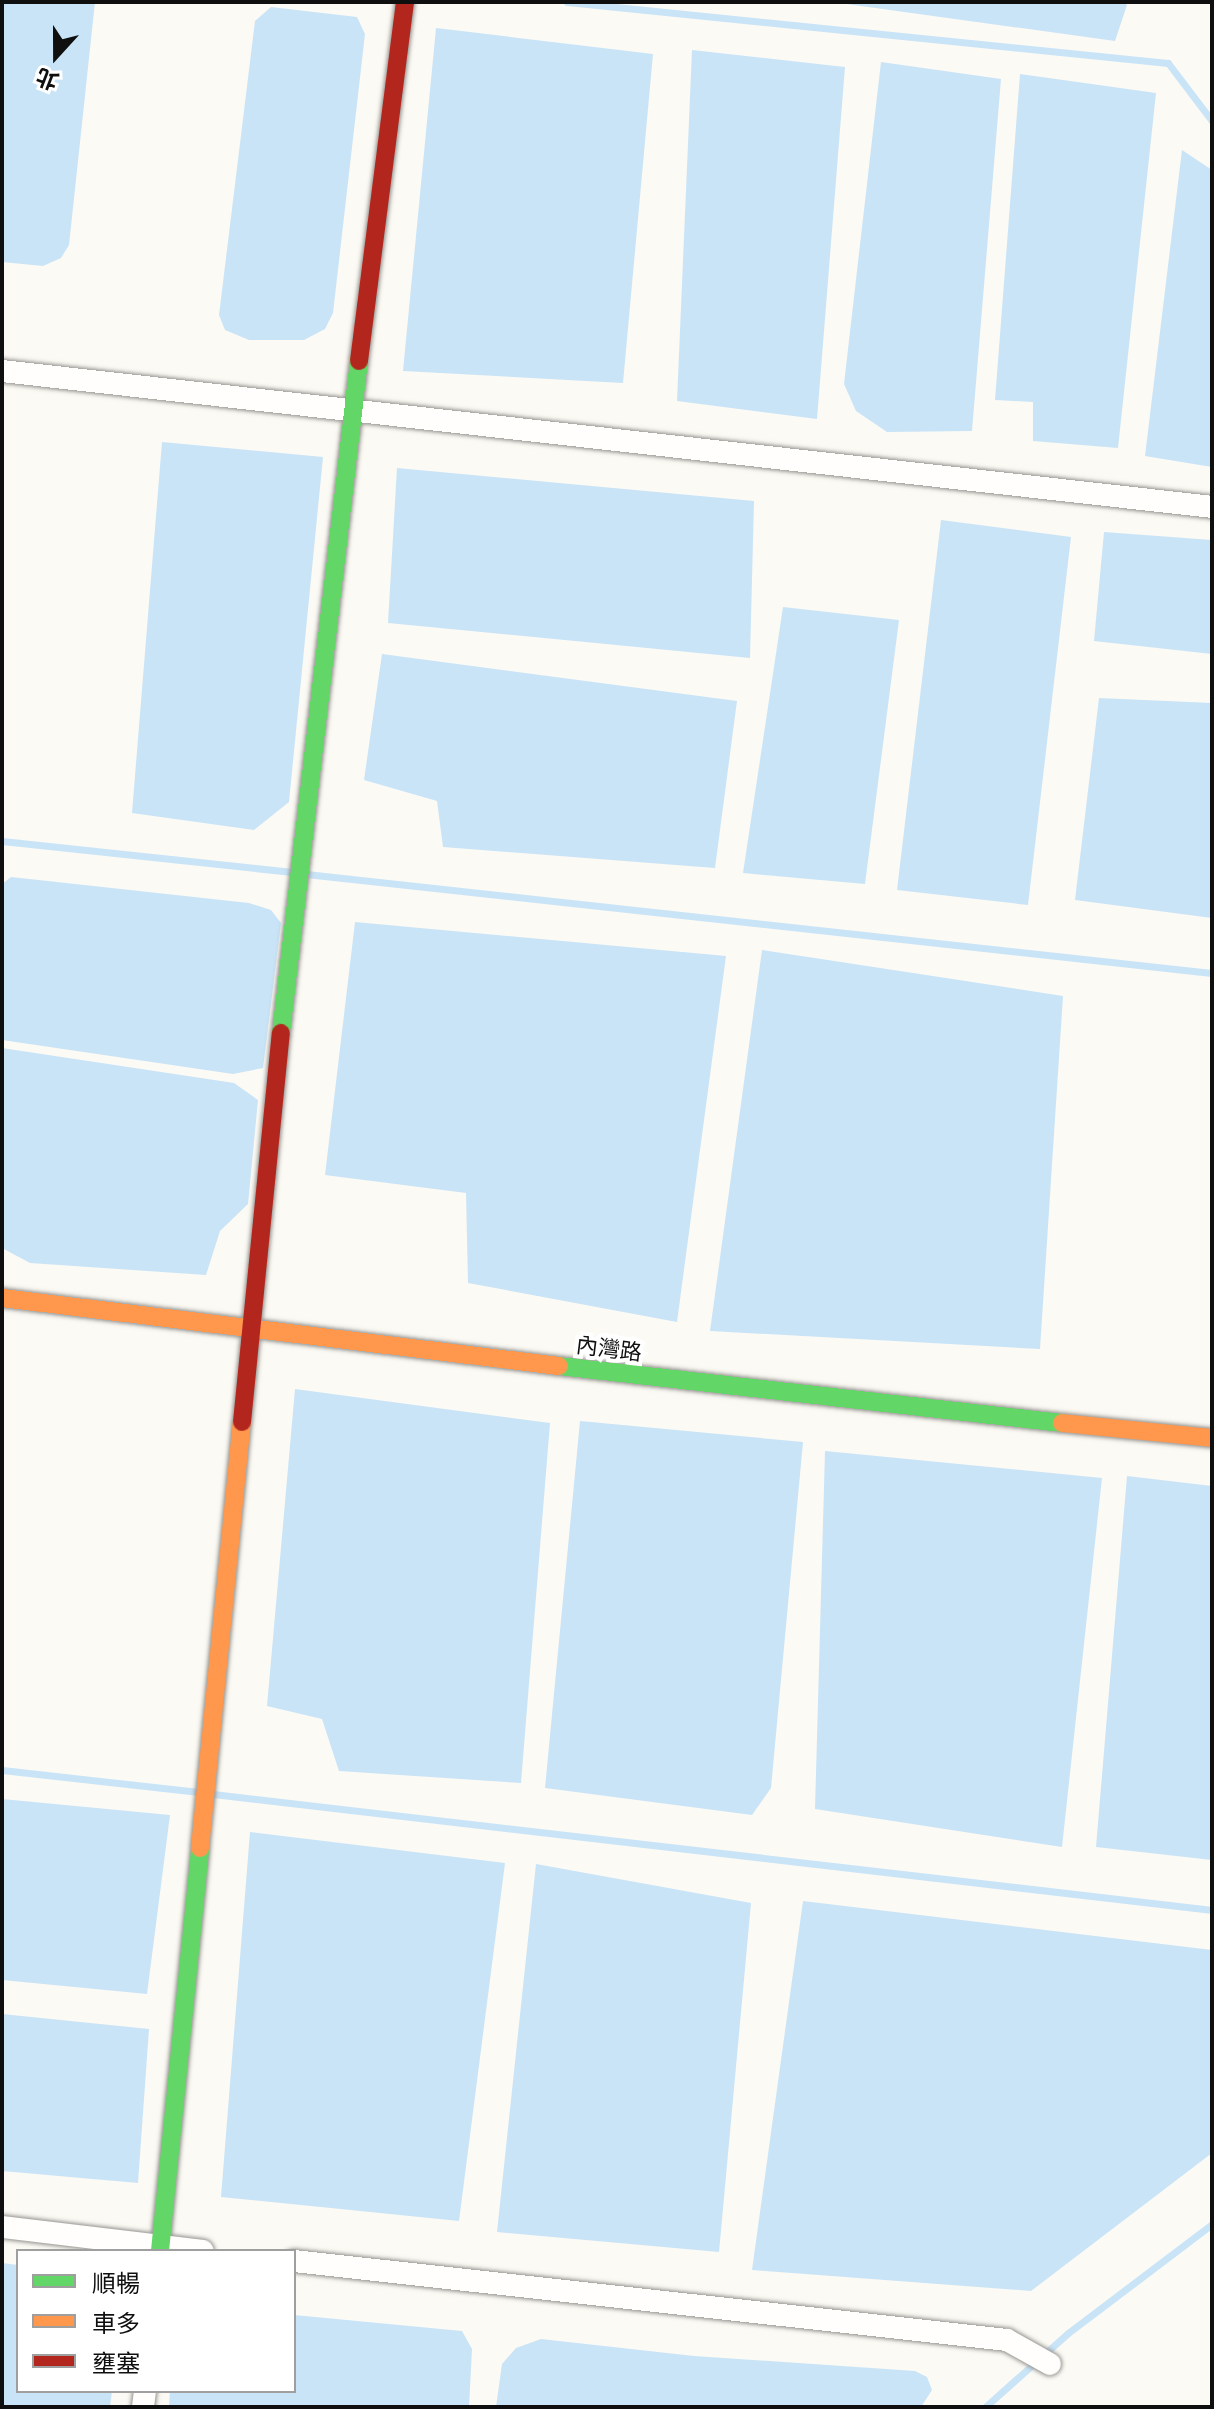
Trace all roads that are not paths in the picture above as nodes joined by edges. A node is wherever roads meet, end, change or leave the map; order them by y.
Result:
1 (405, 2) edge
2 (2, 371) edge
3 (352, 412) junction
4 (1212, 507) edge
5 (2, 1298) edge
6 (250, 1331) junction
7 (1212, 1438) edge
8 (2, 2227) edge
9 (161, 2249) edge
10 (296, 2261) edge
11 (1046, 2363) dead end

1 - 3 street
2 - 3 street
3 - 4 street
3 - 6 street
5 - 6 street, 內灣路
6 - 7 street, 內灣路
6 - 9 street
8 - 9 street
10 - 11 street

